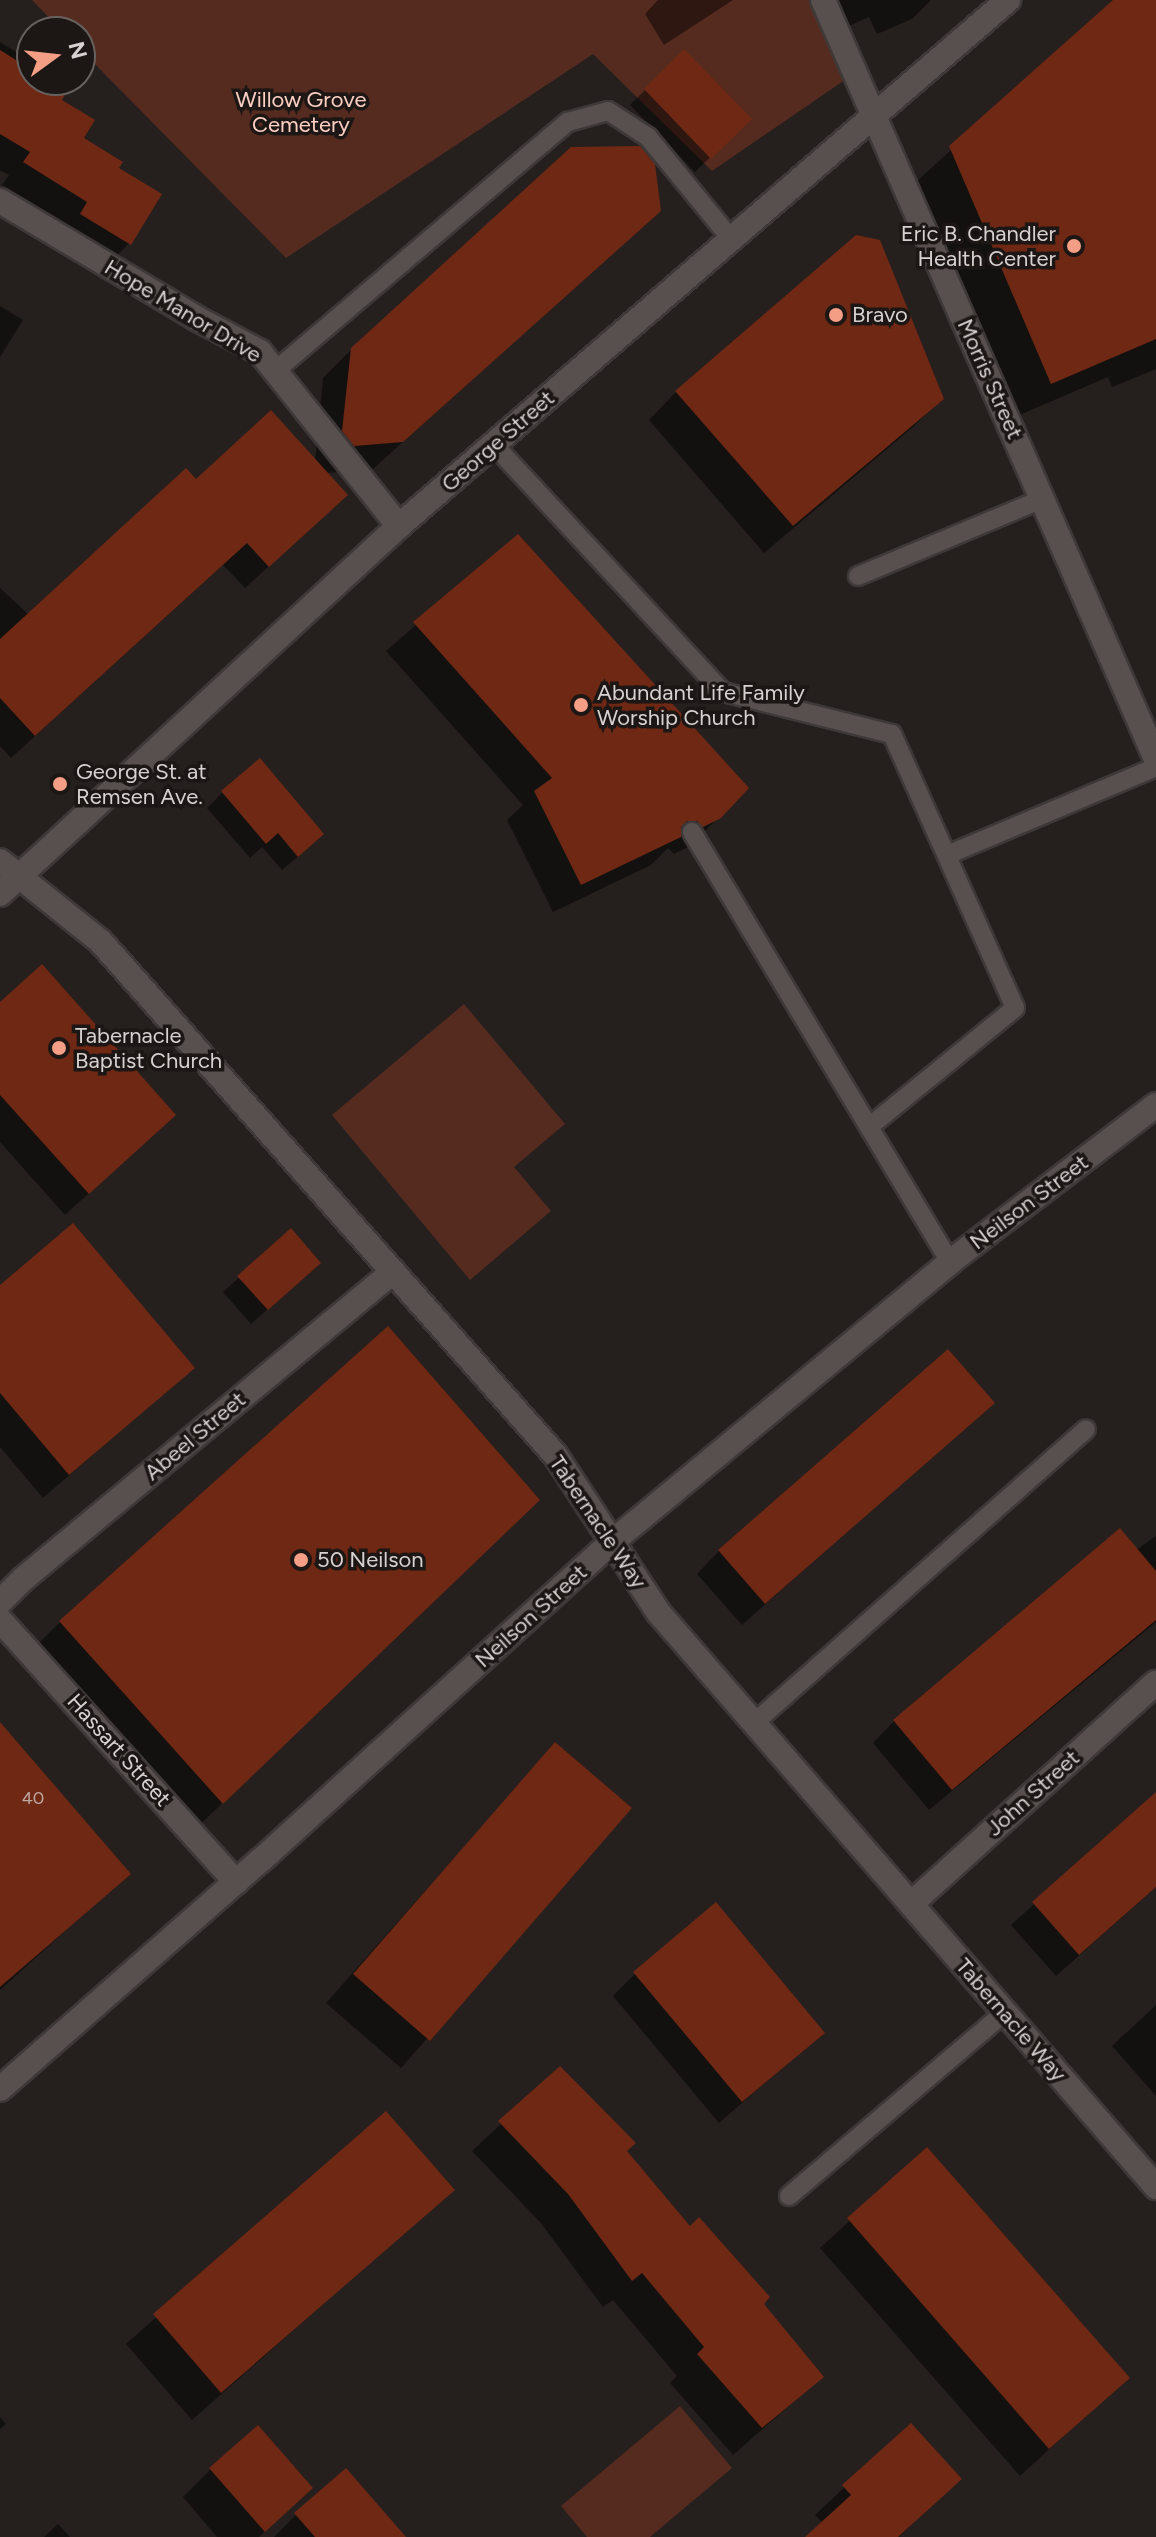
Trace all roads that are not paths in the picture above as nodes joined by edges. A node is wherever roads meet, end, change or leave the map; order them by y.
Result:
1 (823, 0) edge
2 (1008, 0) edge
3 (875, 116) junction
4 (0, 201) edge
5 (732, 240) junction
6 (275, 371) junction
7 (494, 445) junction
8 (1042, 499) junction
9 (399, 526) junction
10 (858, 576) dead end
11 (1156, 759) edge
12 (1156, 767) edge
13 (692, 832) dead end
14 (947, 855) junction
15 (0, 861) edge
16 (20, 877) junction
17 (0, 894) edge
18 (1156, 1105) edge
19 (869, 1127) junction
20 (950, 1262) junction
21 (393, 1272) junction
22 (1086, 1429) dead end
23 (612, 1542) junction
24 (0, 1602) edge
25 (0, 1620) edge
26 (1156, 1683) edge
27 (754, 1723) junction
28 (236, 1882) junction
29 (911, 1904) junction
30 (1005, 2012) junction
31 (0, 2089) edge
32 (1156, 2187) edge
33 (789, 2196) dead end

1 - 3 street, Morris Street
2 - 3 street, George Street
3 - 5 street, George Street
3 - 8 street, Morris Street
4 - 6 street, Hope Manor Drive
5 - 6 lane
5 - 7 street, George Street
6 - 9 street, Hope Manor Drive
7 - 9 street, George Street
7 - 14 lane
8 - 10 lane
8 - 11 street, Morris Street
9 - 16 street, George Street
12 - 14 lane
13 - 19 lane
14 - 19 lane
15 - 16 street, Tabernacle Way
16 - 17 street, George Street
16 - 21 street, Tabernacle Way
18 - 20 street, Neilson Street
19 - 20 lane
20 - 23 street, Neilson Street
21 - 23 street, Tabernacle Way
21 - 24 street, Abeel Street
22 - 27 lane
23 - 27 street, Tabernacle Way
23 - 28 street, Neilson Street
25 - 28 street, Hassart Street
26 - 29 street, John Street
27 - 29 street, Tabernacle Way
28 - 31 street, Neilson Street
29 - 30 street, Tabernacle Way
30 - 32 street, Tabernacle Way
30 - 33 lane

